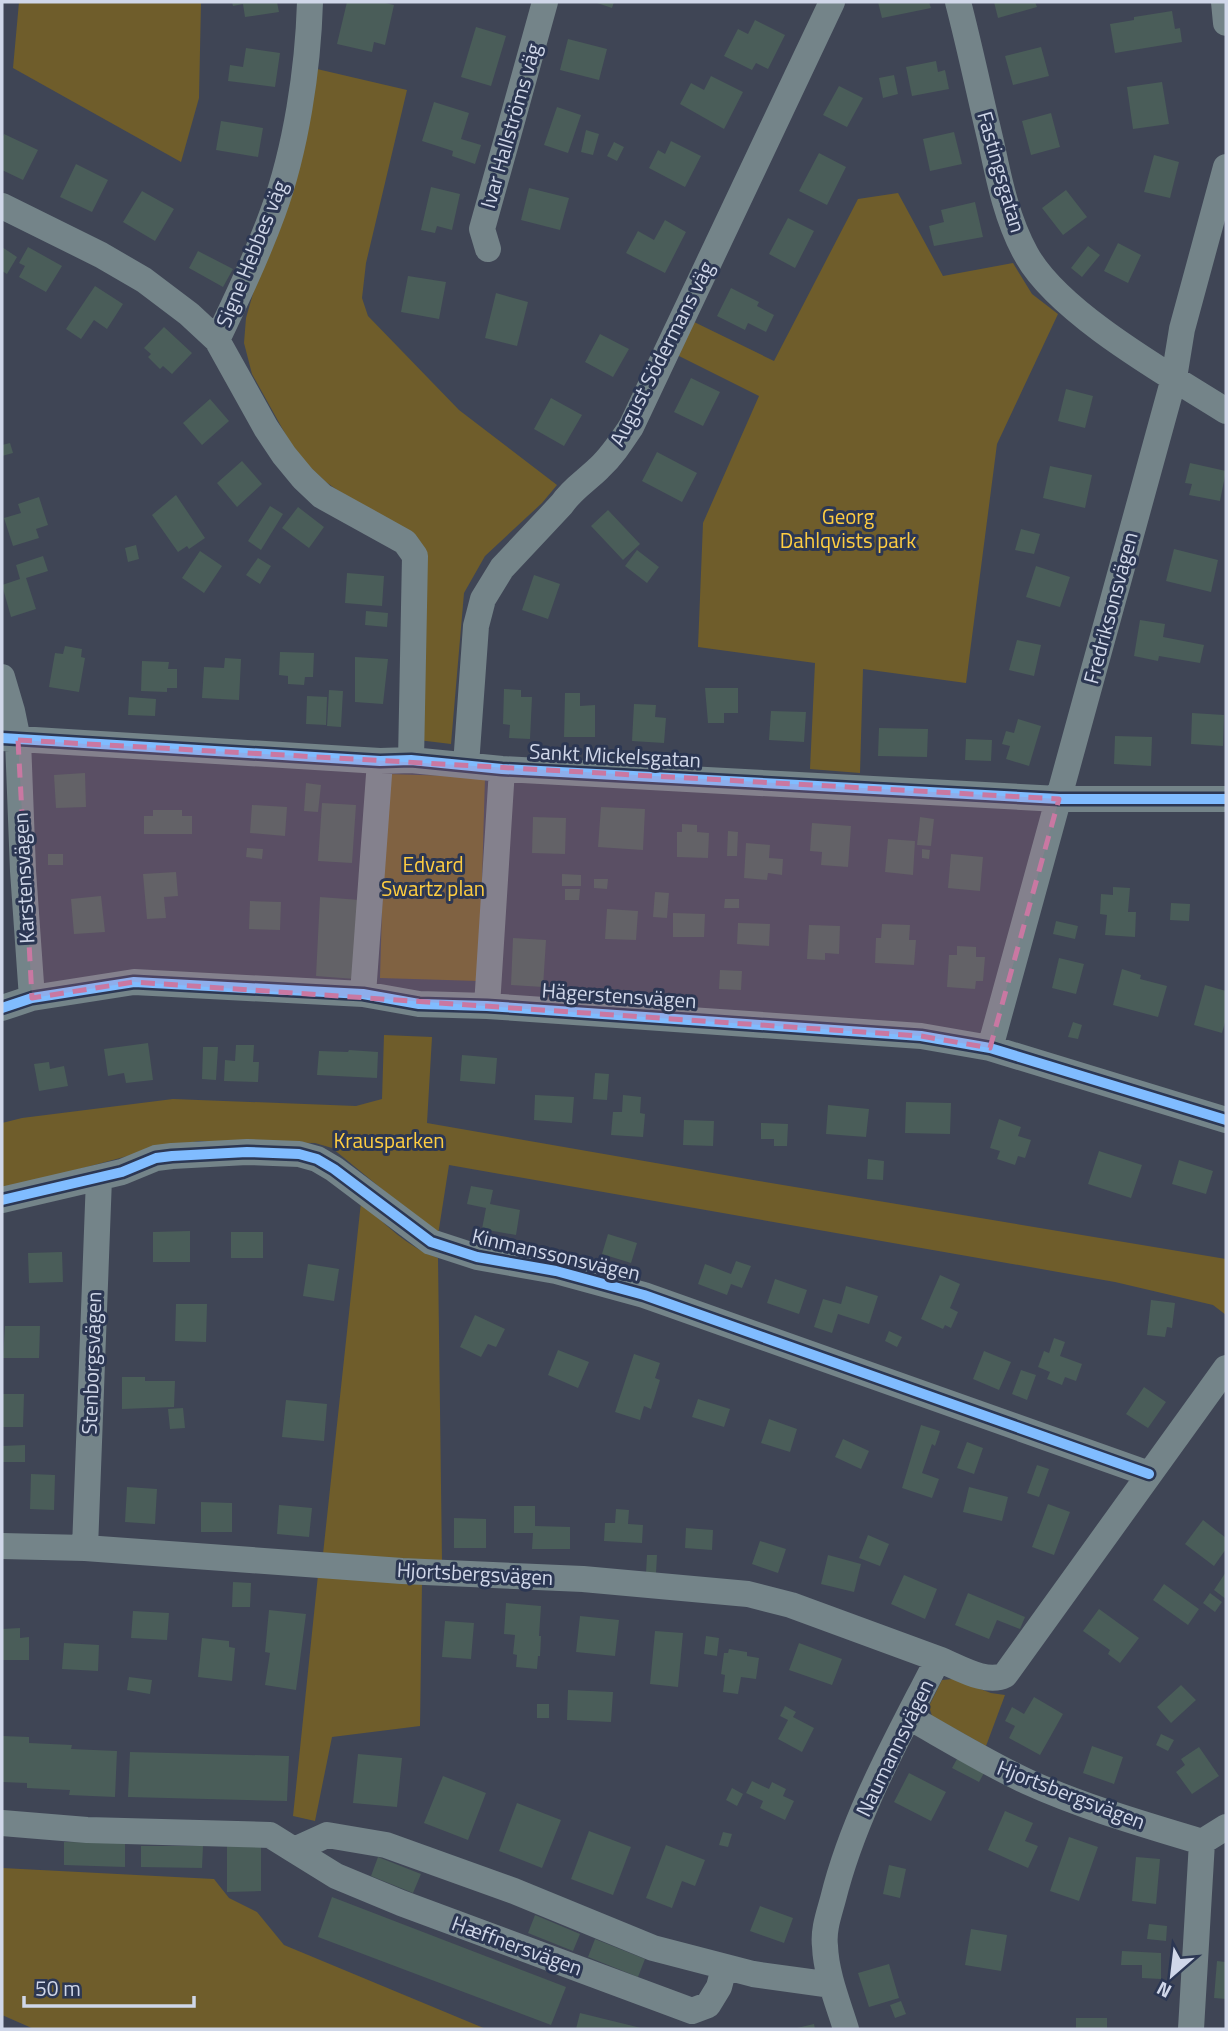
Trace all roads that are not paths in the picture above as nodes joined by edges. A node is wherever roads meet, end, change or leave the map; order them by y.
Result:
1 (310, 2) edge
2 (545, 2) edge
3 (832, 2) edge
4 (958, 2) edge
5 (1224, 2) edge
6 (1226, 23) edge
7 (1226, 171) edge
8 (2, 205) edge
9 (488, 249) dead end
10 (217, 340) junction
11 (1174, 378) junction
12 (1226, 411) edge
13 (2, 677) edge
14 (10, 739) edge
15 (411, 760) junction
16 (380, 761) junction
17 (466, 765) junction
18 (502, 769) junction
19 (1059, 799) junction
20 (1226, 799) edge
21 (363, 994) junction
22 (32, 998) junction
23 (487, 1006) junction
24 (2, 1008) edge
25 (990, 1048) junction
26 (1226, 1120) edge
27 (99, 1178) junction
28 (2, 1200) edge
29 (1226, 1368) edge
30 (1150, 1474) junction
31 (2, 1546) edge
32 (85, 1548) junction
33 (938, 1658) junction
34 (909, 1717) junction
35 (2, 1823) edge
36 (1226, 1826) edge
37 (1202, 1842) junction
38 (294, 1850) junction
39 (724, 1968) junction
40 (832, 1985) junction
41 (846, 2029) edge
42 (1191, 2029) edge

1 - 10 street, Signe Hebbes väg
2 - 9 street, Ivar Hallströms väg
3 - 17 street, August Södermans väg
4 - 11 street, Fastingsgatan
5 - 6 street
7 - 11 street, Fredriksonsvägen
8 - 10 street
10 - 15 street
11 - 12 street, Fastingsgatan
11 - 19 street, Fredriksonsvägen
13 - 14 street, Karstensvägen
14 - 16 street, Sankt Mickelsgatan
14 - 22 street, Karstensvägen
15 - 16 street, Sankt Mickelsgatan
15 - 17 street, Sankt Mickelsgatan
16 - 21 street
17 - 18 street, Sankt Mickelsgatan
18 - 19 street, Sankt Mickelsgatan
18 - 23 street
19 - 20 street, Sankt Mickelsgatan
19 - 25 street, Fredriksonsvägen
21 - 22 street, Hägerstensvägen
21 - 23 street, Hägerstensvägen
22 - 24 street, Hägerstensvägen
23 - 25 street, Hägerstensvägen
25 - 26 street, Hägerstensvägen
27 - 28 street, Kinmanssonsvägen
27 - 30 street, Kinmanssonsvägen
27 - 32 street, Stenborgsvägen
29 - 30 street, Naumannsvägen
30 - 33 street, Naumannsvägen
31 - 32 street, Hjortsbergsvägen
32 - 33 street, Hjortsbergsvägen
33 - 34 street, Naumannsvägen
34 - 37 street, Hjortsbergsvägen
34 - 40 street, Naumannsvägen
35 - 38 street, Hæffnersvägen
36 - 37 street
37 - 42 street
38 - 39 street
38 - 39 street, Hæffnersvägen
39 - 40 street
40 - 41 street, Naumannsvägen

